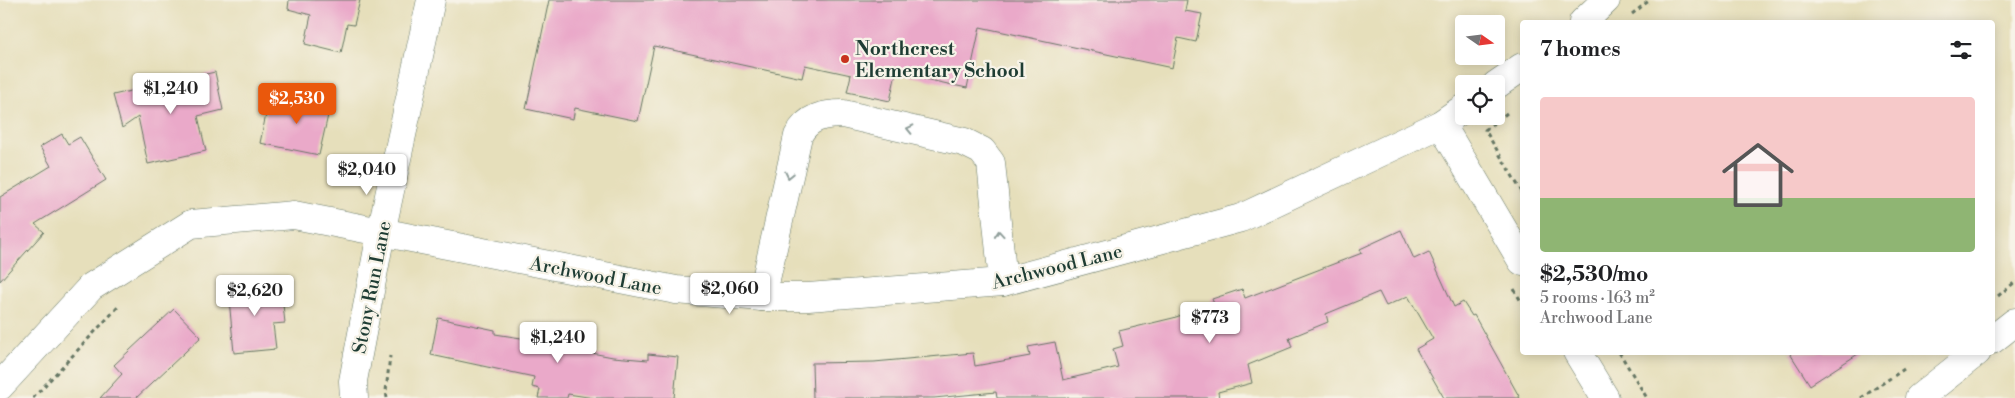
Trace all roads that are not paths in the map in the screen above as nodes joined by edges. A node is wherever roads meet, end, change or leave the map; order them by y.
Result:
1 (432, 0) edge
2 (1606, 0) edge
3 (1585, 20) edge
4 (1520, 68) edge
5 (1505, 79) edge
6 (1455, 114) edge
7 (1441, 124) junction
8 (381, 233) junction
9 (1520, 258) edge
10 (1003, 282) junction
11 (762, 296) junction
12 (2015, 322) edge
13 (1995, 338) edge
14 (1579, 355) edge
15 (1973, 355) edge
16 (0, 386) edge
17 (354, 398) edge
18 (1604, 398) edge
19 (1919, 398) edge

1 - 8 street, Stony Run Lane
2 - 3 street
4 - 5 street
6 - 7 street, Archwood Lane
7 - 9 street
7 - 10 street, Archwood Lane
8 - 11 street, Archwood Lane
8 - 16 street, Archwood Lane
8 - 17 street, Stony Run Lane
10 - 11 street, Archwood Lane
10 -> 11 street
12 - 13 street
14 - 18 street
15 - 19 street

